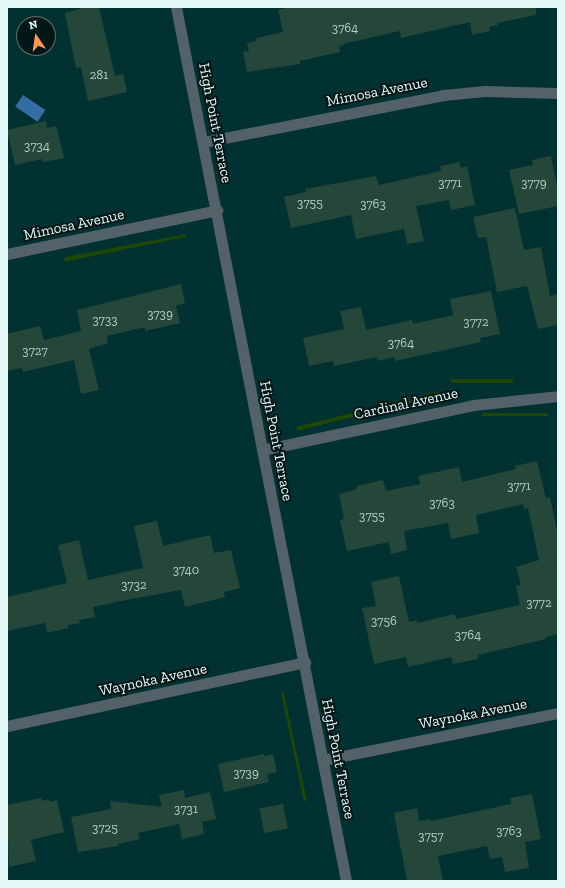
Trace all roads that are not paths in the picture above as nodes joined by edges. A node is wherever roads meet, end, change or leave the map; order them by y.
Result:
1 (176, 7) edge
2 (558, 93) edge
3 (204, 142) junction
4 (217, 210) junction
5 (7, 254) edge
6 (558, 396) edge
7 (262, 450) junction
8 (305, 662) junction
9 (558, 713) edge
10 (7, 726) edge
11 (323, 760) junction
12 (346, 881) edge

1 - 3 street, High Point Terrace
2 - 3 street, Mimosa Avenue
3 - 4 street, High Point Terrace
4 - 5 street, Mimosa Avenue
4 - 7 street, High Point Terrace
6 - 7 street, Cardinal Avenue
7 - 8 street, High Point Terrace
8 - 10 street, Waynoka Avenue
8 - 11 street, High Point Terrace
9 - 11 street, Waynoka Avenue
11 - 12 street, High Point Terrace

